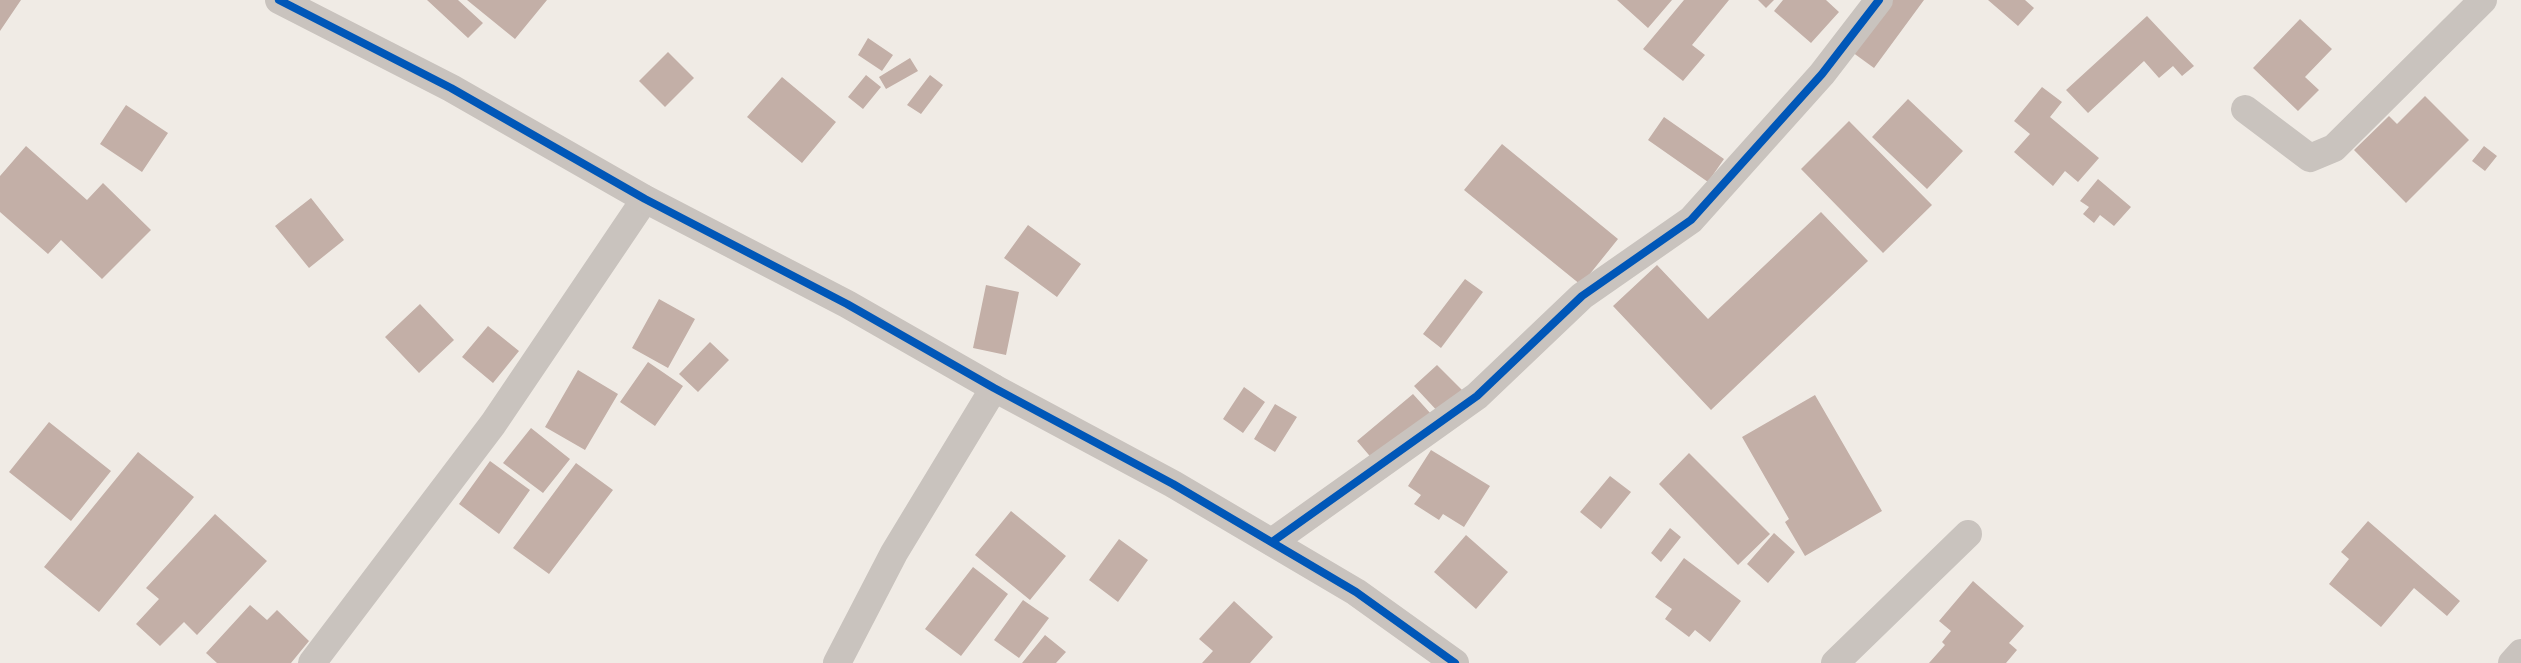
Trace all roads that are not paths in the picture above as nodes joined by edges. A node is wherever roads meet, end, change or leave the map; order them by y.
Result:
1 (279, 0) edge
2 (1879, 0) edge
3 (2483, 0) edge
4 (2245, 109) dead end
5 (644, 199) junction
6 (994, 388) junction
7 (1968, 534) dead end
8 (1272, 542) junction
9 (2521, 653) edge
10 (312, 663) edge
11 (837, 663) edge
12 (1455, 663) edge
13 (1835, 663) edge
14 (2512, 663) edge

1 - 5 street
2 - 8 street
3 - 4 street
5 - 6 street
5 - 10 street
6 - 8 street
6 - 11 street
7 - 13 street
8 - 12 street
9 - 14 street

